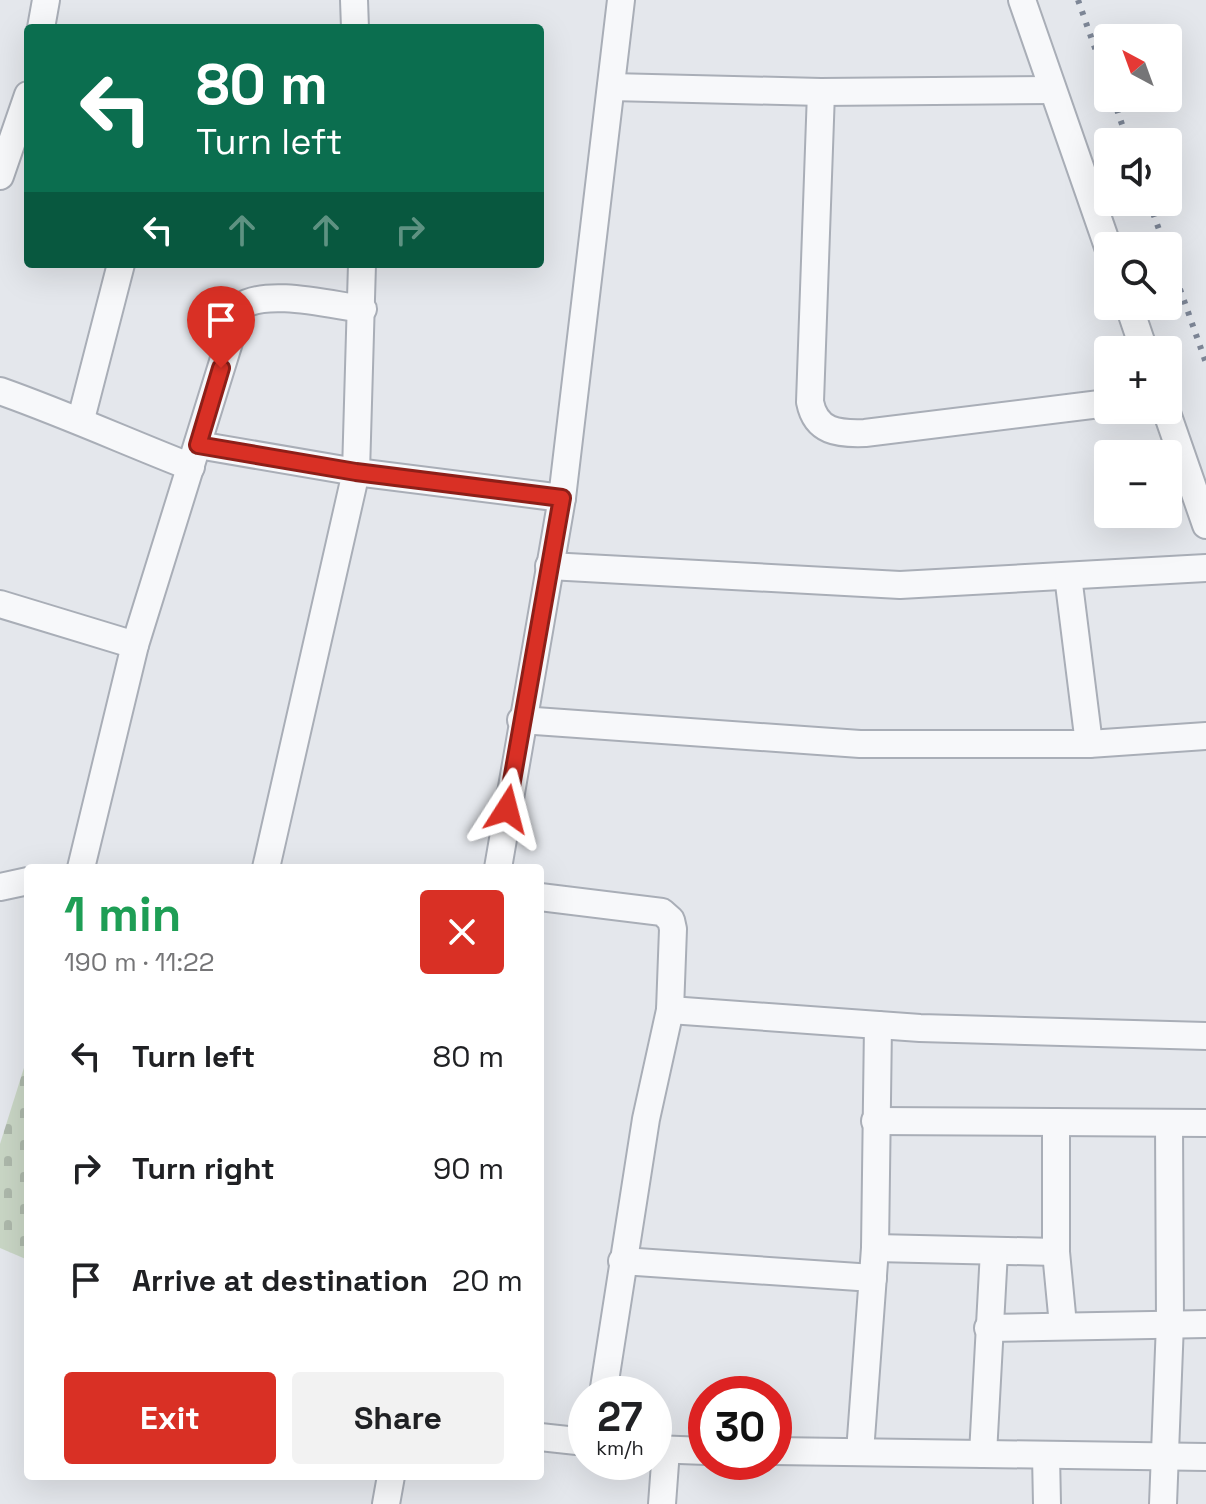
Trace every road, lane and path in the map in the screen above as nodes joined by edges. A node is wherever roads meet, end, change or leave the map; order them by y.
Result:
1 (46, 0) edge
2 (354, 0) edge
3 (621, 0) edge
4 (1022, 0) edge
5 (42, 24) edge
6 (355, 24) edge
7 (611, 87) junction
8 (1052, 90) junction
9 (821, 92) junction
10 (24, 107) edge
11 (0, 176) edge
12 (1103, 232) edge
13 (120, 268) edge
14 (362, 268) edge
15 (363, 309) junction
16 (0, 391) edge
17 (1094, 405) edge
18 (81, 419) junction
19 (1171, 424) edge
20 (195, 456) junction
21 (356, 472) junction
22 (562, 498) junction
23 (1206, 525) edge
24 (549, 566) junction
25 (1206, 568) edge
26 (1068, 576) junction
27 (0, 604) edge
28 (135, 645) junction
29 (521, 720) junction
30 (1206, 736) edge
31 (1089, 744) junction
32 (82, 864) edge
33 (267, 864) edge
34 (499, 864) edge
35 (24, 882) edge
36 (0, 887) edge
37 (544, 898) edge
38 (670, 1010) junction
39 (878, 1025) junction
40 (1206, 1036) edge
41 (875, 1121) junction
42 (1056, 1122) junction
43 (1169, 1123) junction
44 (1206, 1123) edge
45 (875, 1248) junction
46 (994, 1251) junction
47 (1056, 1252) junction
48 (622, 1261) junction
49 (873, 1278) junction
50 (1170, 1323) junction
51 (1206, 1324) edge
52 (1063, 1325) junction
53 (988, 1328) junction
54 (606, 1376) edge
55 (544, 1437) edge
56 (568, 1440) edge
57 (792, 1451) edge
58 (860, 1452) junction
59 (983, 1454) junction
60 (1046, 1455) junction
61 (1206, 1457) edge
62 (1163, 1458) junction
63 (390, 1480) edge
64 (661, 1480) edge
65 (386, 1504) edge
66 (662, 1504) edge
67 (1047, 1504) edge
68 (1163, 1504) edge

1 - 5 street
2 - 6 street
3 - 7 street
4 - 8 street
7 - 9 street
7 - 22 street
8 - 9 street
8 - 12 street
9 - 17 street
10 - 11 street
13 - 18 street
14 - 15 street
15 - 20 street
15 - 21 street
16 - 18 street
18 - 20 street
19 - 23 street
20 - 21 street
20 - 28 street
21 - 22 street
21 - 33 street
22 - 24 street
24 - 26 street
24 - 29 street
25 - 26 street
26 - 31 street
27 - 28 street
28 - 32 street
29 - 31 street
29 - 34 street
30 - 31 street
35 - 36 street
37 - 38 street
38 - 39 street
38 - 48 street
39 - 40 street
39 - 41 street
41 - 42 street
41 - 45 street
42 - 43 street
42 - 47 street
43 - 44 street
43 - 50 street
45 - 46 street
45 - 49 street
46 - 47 street
46 - 53 street
47 - 52 street
48 - 49 street
48 - 54 street
49 - 58 street
50 - 51 street
50 - 52 street
50 - 62 street
52 - 53 street
53 - 59 street
55 - 56 street
57 - 58 street
58 - 59 street
59 - 60 street
60 - 62 street
60 - 67 street
61 - 62 street
62 - 68 street
63 - 65 street
64 - 66 street

